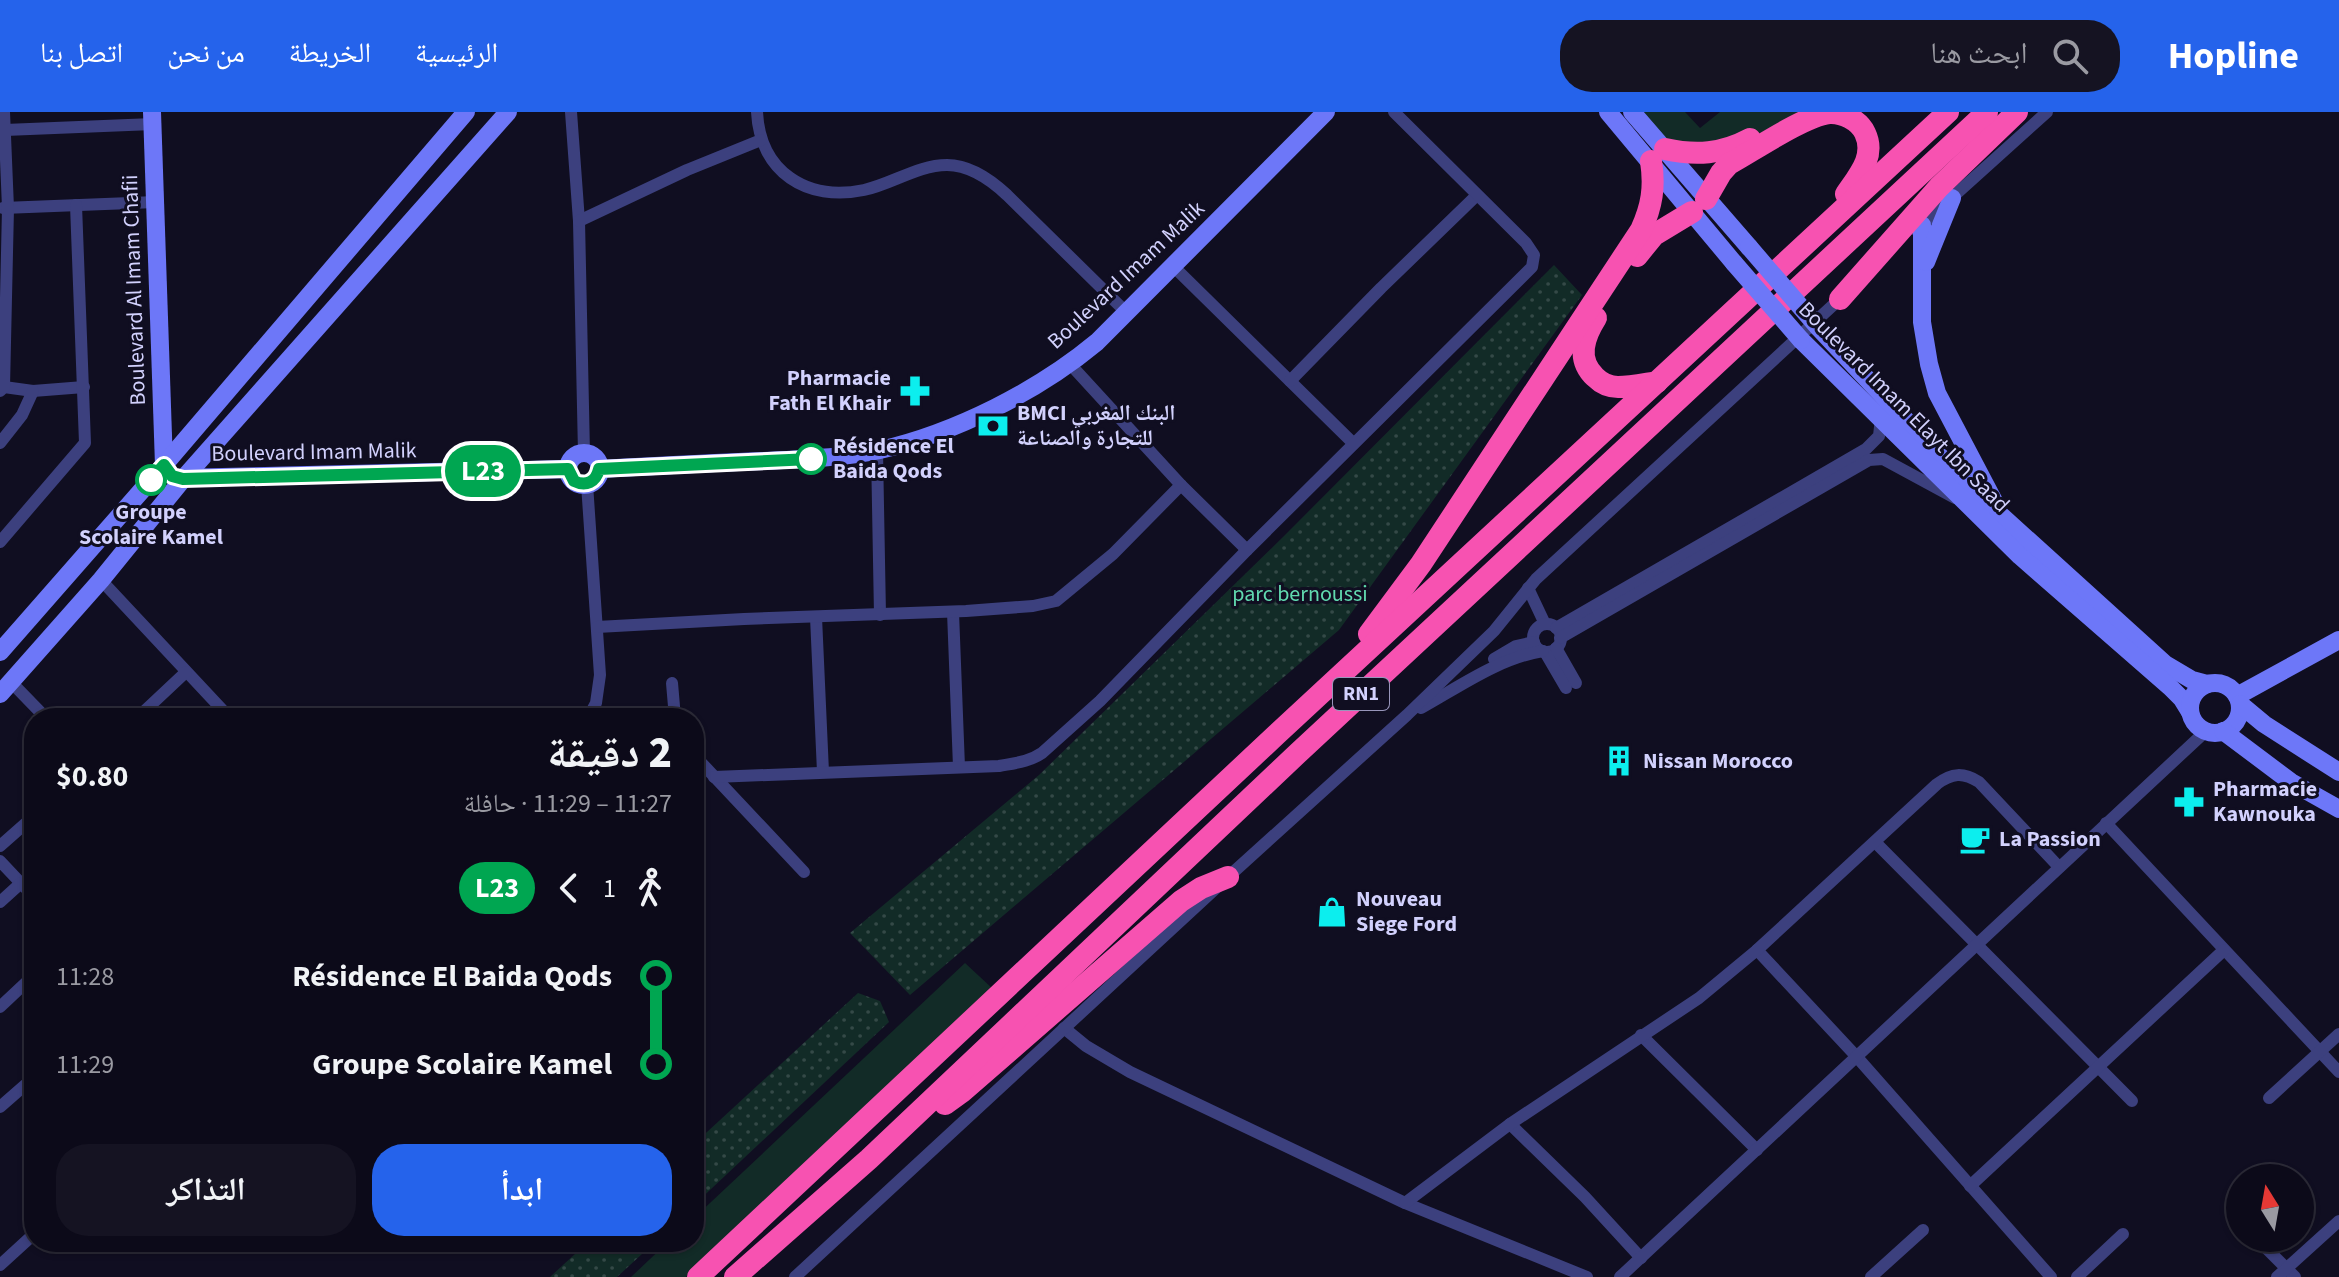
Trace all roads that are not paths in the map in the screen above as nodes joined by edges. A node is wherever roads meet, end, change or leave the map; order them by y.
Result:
1 (4, 112) edge
2 (71, 112) edge
3 (466, 112) edge
4 (508, 112) edge
5 (571, 112) edge
6 (757, 112) edge
7 (1326, 112) edge
8 (1394, 112) edge
9 (1608, 112) edge
10 (1632, 112) edge
11 (1800, 112) edge
12 (1948, 112) edge
13 (1987, 112) edge
14 (2017, 112) edge
15 (2047, 112) edge
16 (152, 118) edge
17 (72, 128) junction
18 (5, 130) junction
19 (761, 140) junction
20 (1658, 155) junction
21 (1476, 196) junction
22 (1952, 198) junction
23 (156, 202) junction
24 (76, 205) junction
25 (1699, 205) junction
26 (4, 208) edge
27 (579, 221) junction
28 (1922, 225) junction
29 (1822, 229) junction
30 (1173, 266) junction
31 (1922, 272) junction
32 (1840, 299) junction
33 (1127, 313) junction
34 (3, 335) edge
35 (1070, 364) junction
36 (1290, 381) junction
37 (1657, 382) junction
38 (84, 387) junction
39 (2, 389) edge
40 (33, 391) junction
41 (1881, 418) junction
42 (0, 443) edge
43 (1353, 443) junction
44 (877, 451) junction
45 (584, 453) junction
46 (164, 465) junction
47 (568, 469) junction
48 (599, 469) junction
49 (183, 479) junction
50 (587, 484) junction
51 (1181, 485) junction
52 (1961, 500) junction
53 (2000, 513) junction
54 (0, 542) edge
55 (1247, 550) junction
56 (101, 580) junction
57 (1528, 588) junction
58 (953, 612) junction
59 (880, 615) junction
60 (816, 617) junction
61 (597, 627) junction
62 (2339, 640) edge
63 (1548, 641) junction
64 (1, 650) edge
65 (186, 672) junction
66 (672, 683) dead end
67 (2207, 684) junction
68 (1571, 686) dead end
69 (6, 688) edge
70 (2238, 700) junction
71 (33, 708) edge
72 (148, 708) edge
73 (220, 708) edge
74 (593, 708) edge
75 (674, 708) edge
76 (2190, 712) junction
77 (1407, 715) junction
78 (2214, 731) junction
79 (1277, 734) junction
80 (704, 766) edge
81 (959, 767) junction
82 (823, 772) junction
83 (2339, 772) edge
84 (714, 777) junction
85 (2339, 809) edge
86 (2106, 823) junction
87 (24, 825) edge
88 (1875, 842) junction
89 (0, 846) edge
90 (0, 861) edge
91 (2059, 867) junction
92 (804, 872) dead end
93 (1228, 877) junction
94 (21, 883) junction
95 (24, 886) edge
96 (0, 902) edge
97 (1976, 945) junction
98 (1757, 950) junction
99 (2224, 950) junction
100 (24, 983) edge
101 (3, 999) edge
102 (1064, 1028) junction
103 (2339, 1034) edge
104 (1641, 1035) junction
105 (2320, 1051) junction
106 (1856, 1056) junction
107 (2099, 1068) junction
108 (2339, 1072) edge
109 (24, 1082) edge
110 (2269, 1098) dead end
111 (2132, 1101) dead end
112 (0, 1107) edge
113 (1510, 1124) junction
114 (1757, 1150) junction
115 (869, 1159) junction
116 (1970, 1186) junction
117 (1405, 1203) junction
118 (2339, 1221) edge
119 (1923, 1230) dead end
120 (2123, 1234) dead end
121 (24, 1243) edge
122 (2268, 1252) edge
123 (1641, 1258) junction
124 (0, 1264) edge
125 (2286, 1274) edge
126 (698, 1277) edge
127 (735, 1277) edge
128 (795, 1277) edge
129 (1587, 1277) edge
130 (1620, 1277) edge
131 (1871, 1277) edge
132 (2051, 1277) edge
133 (2077, 1277) edge

1 - 18 street
2 - 17 street
3 - 46 street
4 - 49 street
5 - 27 street
6 - 19 street
7 - 30 street, Boulevard Imam Malik
8 - 21 street
9 - 20 street, Boulevard Imam Elayt Ibn Saad
10 - 20 street, Boulevard Imam Elayt Ibn Saad
11 - 20 highway
12 - 29 highway, RN1
13 - 115 highway, RN1
14 - 32 highway
15 - 22 street
16 - 17 street
16 - 23 street, Boulevard Al Imam Chafii
17 - 18 street
18 - 26 street
19 - 27 street
19 - 33 street
20 - 25 street, Boulevard Imam Elayt Ibn Saad
20 - 79 highway
21 - 36 street
21 - 43 street
22 - 28 street
22 - 31 street
23 - 24 street
23 - 46 street, Boulevard Al Imam Chafii
24 - 26 street
24 - 38 street
25 - 29 highway
25 - 37 highway
25 - 41 street, Boulevard Imam Elayt Ibn Saad, bridge
25 - 53 street, Boulevard Imam Elayt Ibn Saad, bridge
26 - 34 street
27 - 45 street
28 - 31 street
28 - 32 street
29 - 37 highway, RN1
30 - 33 street, Boulevard Imam Malik
30 - 36 street
31 - 53 street
32 - 57 street
33 - 35 street, Boulevard Imam Malik
34 - 39 street
35 - 44 street, Boulevard Imam Malik
35 - 51 street
36 - 43 street
37 - 79 highway, RN1
38 - 40 street
38 - 54 street
39 - 40 street
40 - 42 street
41 - 52 street, Boulevard Imam Elayt Ibn Saad
41 - 63 street
43 - 55 street
44 - 48 street, Boulevard Imam Malik
44 - 59 street
45 - 47 street
45 - 48 street
46 - 49 street, Boulevard Imam Malik
46 - 64 street
47 - 49 street, Boulevard Imam Malik
47 - 50 street
48 - 50 street
49 - 56 street
50 - 61 street
51 - 55 street
51 - 58 street
52 - 63 street
52 - 76 street, Boulevard Imam Elayt Ibn Saad
53 - 67 street, Boulevard Imam Elayt Ibn Saad
55 - 81 street
56 - 65 street
56 - 69 street
57 - 63 street
57 - 77 street
58 - 59 street
58 - 81 street
59 - 60 street
60 - 61 street
60 - 82 street
61 - 74 street
62 - 70 street
63 - 68 street
63 - 77 street
65 - 72 street
65 - 73 street
66 - 75 street
67 - 70 street
67 - 76 street
69 - 71 street
70 - 78 street
70 - 83 street
76 - 78 street
77 - 93 street
78 - 85 street
78 - 86 street
79 - 126 highway, RN1
80 - 84 street
81 - 82 street
82 - 84 street
84 - 92 street
86 - 91 street
86 - 99 street
87 - 89 street
88 - 91 street
88 - 97 street
88 - 98 street
90 - 94 street
91 - 97 street
93 - 102 street
93 - 115 highway
94 - 95 street
94 - 96 street
97 - 106 street
97 - 107 street
98 - 104 street
98 - 106 street
99 - 105 street
99 - 107 street
100 - 101 street
102 - 117 street
102 - 128 street
103 - 105 street
104 - 113 street
104 - 114 street
105 - 108 street
105 - 110 street
106 - 114 street
106 - 116 street
107 - 111 street
107 - 116 street
109 - 112 street
113 - 117 street
113 - 123 street
114 - 123 street
115 - 127 highway, RN1
116 - 132 street
117 - 129 street
118 - 125 street
119 - 131 street
120 - 133 street
121 - 124 street
122 - 125 street
123 - 130 street

